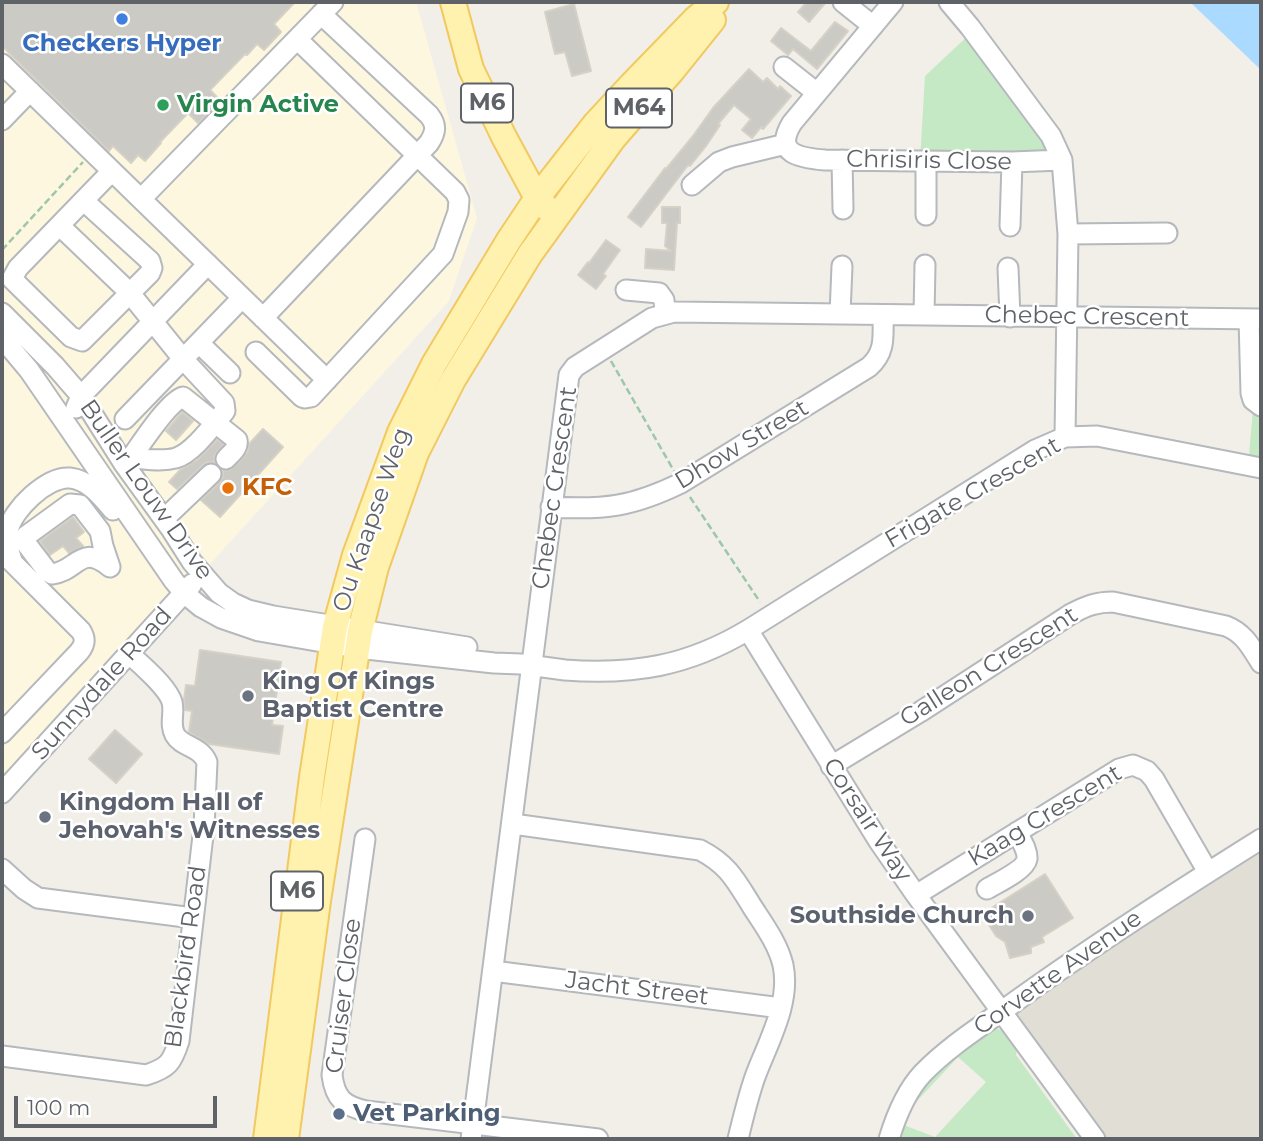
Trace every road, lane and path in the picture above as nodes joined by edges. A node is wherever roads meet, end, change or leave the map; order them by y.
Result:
1 (453, 2) edge
2 (716, 2) edge
3 (725, 2) edge
4 (843, 2) edge
5 (893, 2) edge
6 (949, 2) edge
7 (327, 8) edge
8 (873, 26) junction
9 (297, 38) junction
10 (2, 64) edge
11 (785, 67) dead end
12 (30, 91) junction
13 (817, 93) junction
14 (2, 120) edge
15 (786, 144) junction
16 (92, 152) junction
17 (417, 155) junction
18 (842, 160) junction
19 (1062, 160) junction
20 (926, 161) junction
21 (1012, 162) junction
22 (112, 171) junction
23 (692, 185) dead end
24 (537, 198) junction
25 (141, 199) junction
26 (84, 201) junction
27 (843, 209) dead end
28 (926, 215) dead end
29 (556, 216) junction
30 (60, 226) junction
31 (1010, 226) dead end
32 (1167, 233) dead end
33 (1068, 234) junction
34 (2, 250) edge
35 (208, 264) junction
36 (842, 265) dead end
37 (925, 265) dead end
38 (1008, 268) dead end
39 (626, 290) dead end
40 (129, 292) junction
41 (242, 298) junction
42 (2, 313) edge
43 (665, 313) junction
44 (840, 314) junction
45 (883, 315) junction
46 (924, 315) junction
47 (1010, 317) junction
48 (1066, 317) junction
49 (263, 318) junction
50 (1255, 319) edge
51 (154, 321) junction
52 (2, 338) edge
53 (199, 343) junction
54 (2, 348) edge
55 (256, 352) dead end
56 (183, 359) junction
57 (230, 373) dead end
58 (327, 380) junction
59 (81, 396) junction
60 (1261, 406) edge
61 (58, 411) junction
62 (125, 419) dead end
63 (215, 422) junction
64 (73, 433) junction
65 (1065, 437) junction
66 (226, 459) dead end
67 (127, 461) junction
68 (1261, 468) edge
69 (211, 474) dead end
70 (551, 507) junction
71 (9, 517) edge
72 (164, 519) junction
73 (157, 556) junction
74 (7, 558) edge
75 (110, 566) joint
76 (202, 574) junction
77 (184, 593) junction
78 (748, 631) junction
79 (346, 637) junction
80 (129, 654) junction
81 (1261, 663) edge
82 (526, 665) junction
83 (2, 733) edge
84 (831, 766) junction
85 (2, 793) edge
86 (513, 824) junction
87 (1017, 832) junction
88 (365, 839) dead end
89 (1261, 839) edge
90 (2, 869) edge
91 (1208, 872) junction
92 (987, 889) dead end
93 (916, 895) junction
94 (193, 918) junction
95 (493, 971) junction
96 (781, 1008) junction
97 (1001, 1012) junction
98 (2, 1056) edge
99 (472, 1131) edge
100 (266, 1139) edge
101 (286, 1139) edge
102 (597, 1139) edge
103 (738, 1139) edge
104 (889, 1139) edge
105 (1095, 1139) edge

1 - 24 main road, M6
2 - 24 main road, Ou Kaapse Weg / M64
3 - 29 main road, Ou Kaapse Weg / M64
4 - 8 street
5 - 8 street
6 - 19 street
7 - 9 street
7 - 17 street
8 - 13 street
9 - 17 street
9 - 25 street
10 - 12 street
11 - 13 street
12 - 14 street
12 - 16 street
13 - 15 street
15 - 18 street, Chrisiris Close
15 - 23 street
16 - 22 street
16 - 34 path
17 - 49 street
17 - 58 street
18 - 20 street, Chrisiris Close
18 - 27 street
19 - 21 street, Chrisiris Close
19 - 33 street
20 - 21 street, Chrisiris Close
20 - 28 street
21 - 31 street
22 - 25 street
22 - 26 street
24 - 29 main road, M6
24 - 79 main road, Ou Kaapse Weg / M6
25 - 35 street
26 - 30 street
26 - 40 street
29 - 79 main road, Ou Kaapse Weg / M6
30 - 40 street
30 - 40 street
32 - 33 street
33 - 48 street
35 - 41 street
35 - 51 street
36 - 44 street
37 - 46 street
38 - 47 street
39 - 43 street
40 - 51 street
41 - 49 street
41 - 53 street
42 - 59 street, Buller Louw Drive
43 - 44 street, Chebec Crescent
43 - 70 street, Chebec Crescent
44 - 45 street, Chebec Crescent
45 - 46 street, Chebec Crescent
45 - 70 street, Dhow Street
46 - 47 street, Chebec Crescent
47 - 48 street, Chebec Crescent
48 - 50 street, Chebec Crescent
48 - 65 street
49 - 58 street
50 - 60 street
51 - 56 street
51 - 59 street
52 - 61 street, Buller Louw Drive
53 - 56 street
53 - 57 street
54 - 61 street
55 - 58 street
56 - 62 street
56 - 63 street
59 - 64 street
59 - 67 street, Buller Louw Drive
61 - 64 street, Buller Louw Drive
63 - 66 street
63 - 67 street
63 - 67 street
64 - 73 street, Buller Louw Drive
65 - 68 street, Frigate Crescent
65 - 78 street, Frigate Crescent
67 - 72 street, Buller Louw Drive
69 - 72 street
70 - 82 street, Chebec Crescent
71 - 73 street
71 - 74 street
72 - 76 street, Buller Louw Drive
73 - 77 street, Buller Louw Drive
74 - 83 street
75 - 75 street
76 - 77 street, Sunnydale Road
76 - 79 street, Buller Louw Drive
77 - 79 street, Buller Louw Drive
77 - 80 street, Sunnydale Road
78 - 82 street, Buller Louw Drive
78 - 84 street, Corsair Way
79 - 82 street, Buller Louw Drive
79 - 100 main road, Ou Kaapse Weg / M6
79 - 101 main road, Ou Kaapse Weg / M6
80 - 85 street, Sunnydale Road
80 - 94 street, Blackbird Road
81 - 84 street, Galleon Crescent
82 - 86 street, Chebec Crescent
84 - 93 street, Corsair Way
86 - 95 street, Chebec Crescent
86 - 96 street
87 - 91 street, Kaag Crescent
87 - 92 street
87 - 93 street, Kaag Crescent
88 - 99 street, Cruiser Close
89 - 91 street, Corvette Avenue
90 - 94 street
91 - 97 street, Corvette Avenue
93 - 97 street, Corsair Way
94 - 98 street, Blackbird Road
95 - 96 street, Jacht Street
95 - 99 street, Chebec Crescent
96 - 103 street
97 - 104 street, Corvette Avenue
97 - 105 street, Corsair Way
99 - 102 street

